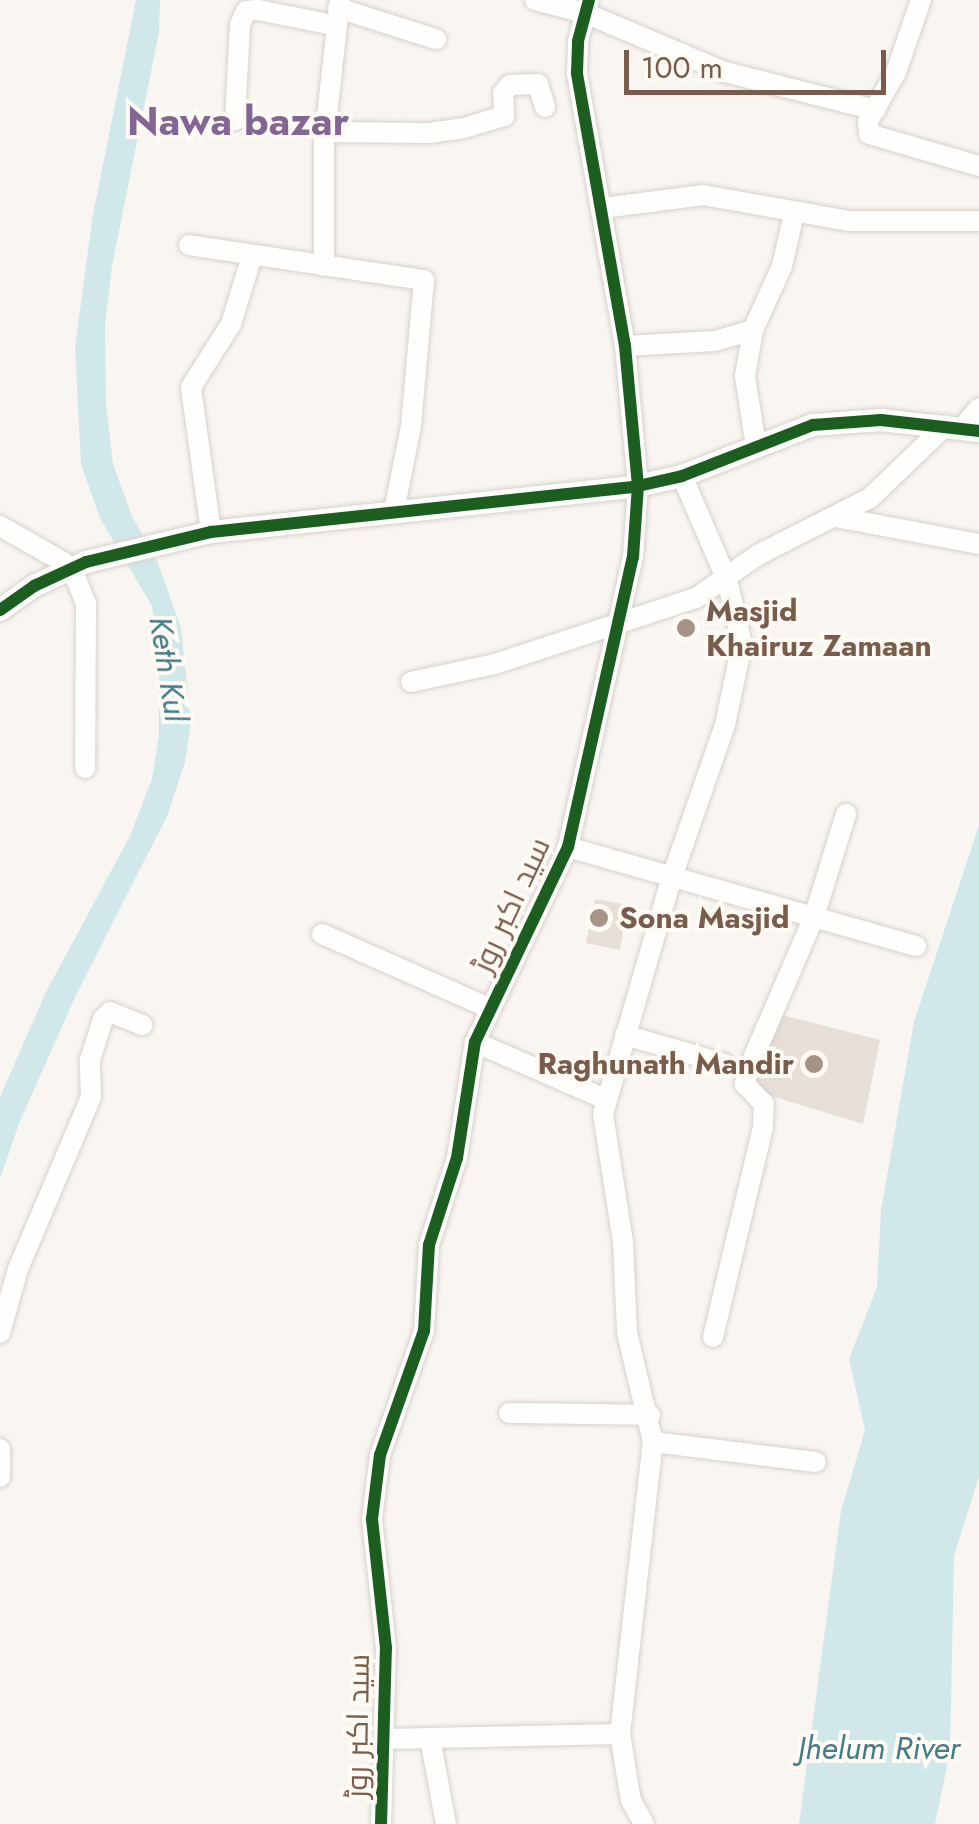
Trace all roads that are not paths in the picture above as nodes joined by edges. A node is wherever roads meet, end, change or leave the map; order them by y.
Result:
1 (535, 0) edge
2 (921, 0) edge
3 (587, 6) edge
4 (337, 11) edge
5 (436, 39) dead end
6 (545, 106) dead end
7 (875, 110) junction
8 (235, 120) dead end
9 (325, 132) junction
10 (979, 166) edge
11 (603, 208) junction
12 (794, 214) junction
13 (979, 221) edge
14 (189, 245) dead end
15 (252, 256) junction
16 (324, 266) junction
17 (753, 330) junction
18 (626, 346) junction
19 (979, 408) edge
20 (963, 427) edge
21 (756, 446) junction
22 (682, 476) junction
23 (638, 486) junction
24 (394, 511) junction
25 (836, 517) junction
26 (0, 526) edge
27 (201, 535) junction
28 (979, 544) edge
29 (72, 569) junction
30 (727, 580) junction
31 (0, 610) edge
32 (618, 622) junction
33 (411, 682) dead end
34 (85, 768) dead end
35 (846, 814) dead end
36 (568, 847) junction
37 (672, 876) junction
38 (814, 917) junction
39 (322, 934) dead end
40 (916, 946) dead end
41 (489, 1008) junction
42 (142, 1025) dead end
43 (625, 1034) junction
44 (476, 1042) junction
45 (725, 1064) dead end
46 (605, 1100) junction
47 (0, 1334) edge
48 (714, 1337) dead end
49 (509, 1413) dead end
50 (650, 1415) junction
51 (653, 1442) junction
52 (0, 1448) edge
53 (816, 1462) dead end
54 (0, 1477) edge
55 (620, 1734) junction
56 (430, 1738) junction
57 (384, 1739) junction
58 (381, 1824) edge
59 (446, 1824) edge
60 (644, 1824) edge

1 - 3 street
2 - 7 street
3 - 7 street
3 - 11 street, سید اکبر روڑ
4 - 5 street
4 - 8 street
4 - 9 street
6 - 9 street
7 - 10 street
9 - 16 street
11 - 12 street
11 - 18 street, سید اکبر روڑ
12 - 13 street
12 - 17 street
14 - 15 street
15 - 16 street
15 - 27 street
16 - 24 street
17 - 18 street
17 - 21 street
18 - 23 street, سید اکبر روڑ
19 - 20 street
20 - 21 street
20 - 25 street
21 - 22 street
22 - 23 street
22 - 30 street
23 - 24 street
23 - 32 street, سید اکبر روڑ
24 - 27 street
25 - 28 street
25 - 30 street
26 - 29 street
27 - 29 street
29 - 31 street
29 - 34 street
30 - 32 street
30 - 37 street
32 - 33 street
32 - 36 street, سید اکبر روڑ
35 - 38 street
36 - 37 street
36 - 41 street, سید اکبر روڑ
37 - 38 street
37 - 43 street
38 - 40 street
38 - 48 street
39 - 41 street
41 - 44 street, سید اکبر روڑ
42 - 47 street
43 - 45 street
43 - 46 street
44 - 46 street
44 - 57 street, سید اکبر روڑ
46 - 50 street
49 - 50 street
50 - 51 street
51 - 53 street
51 - 55 street
52 - 54 street
55 - 56 street
55 - 60 street
56 - 57 street
56 - 59 street
57 - 58 street, سید اکبر روڑ

